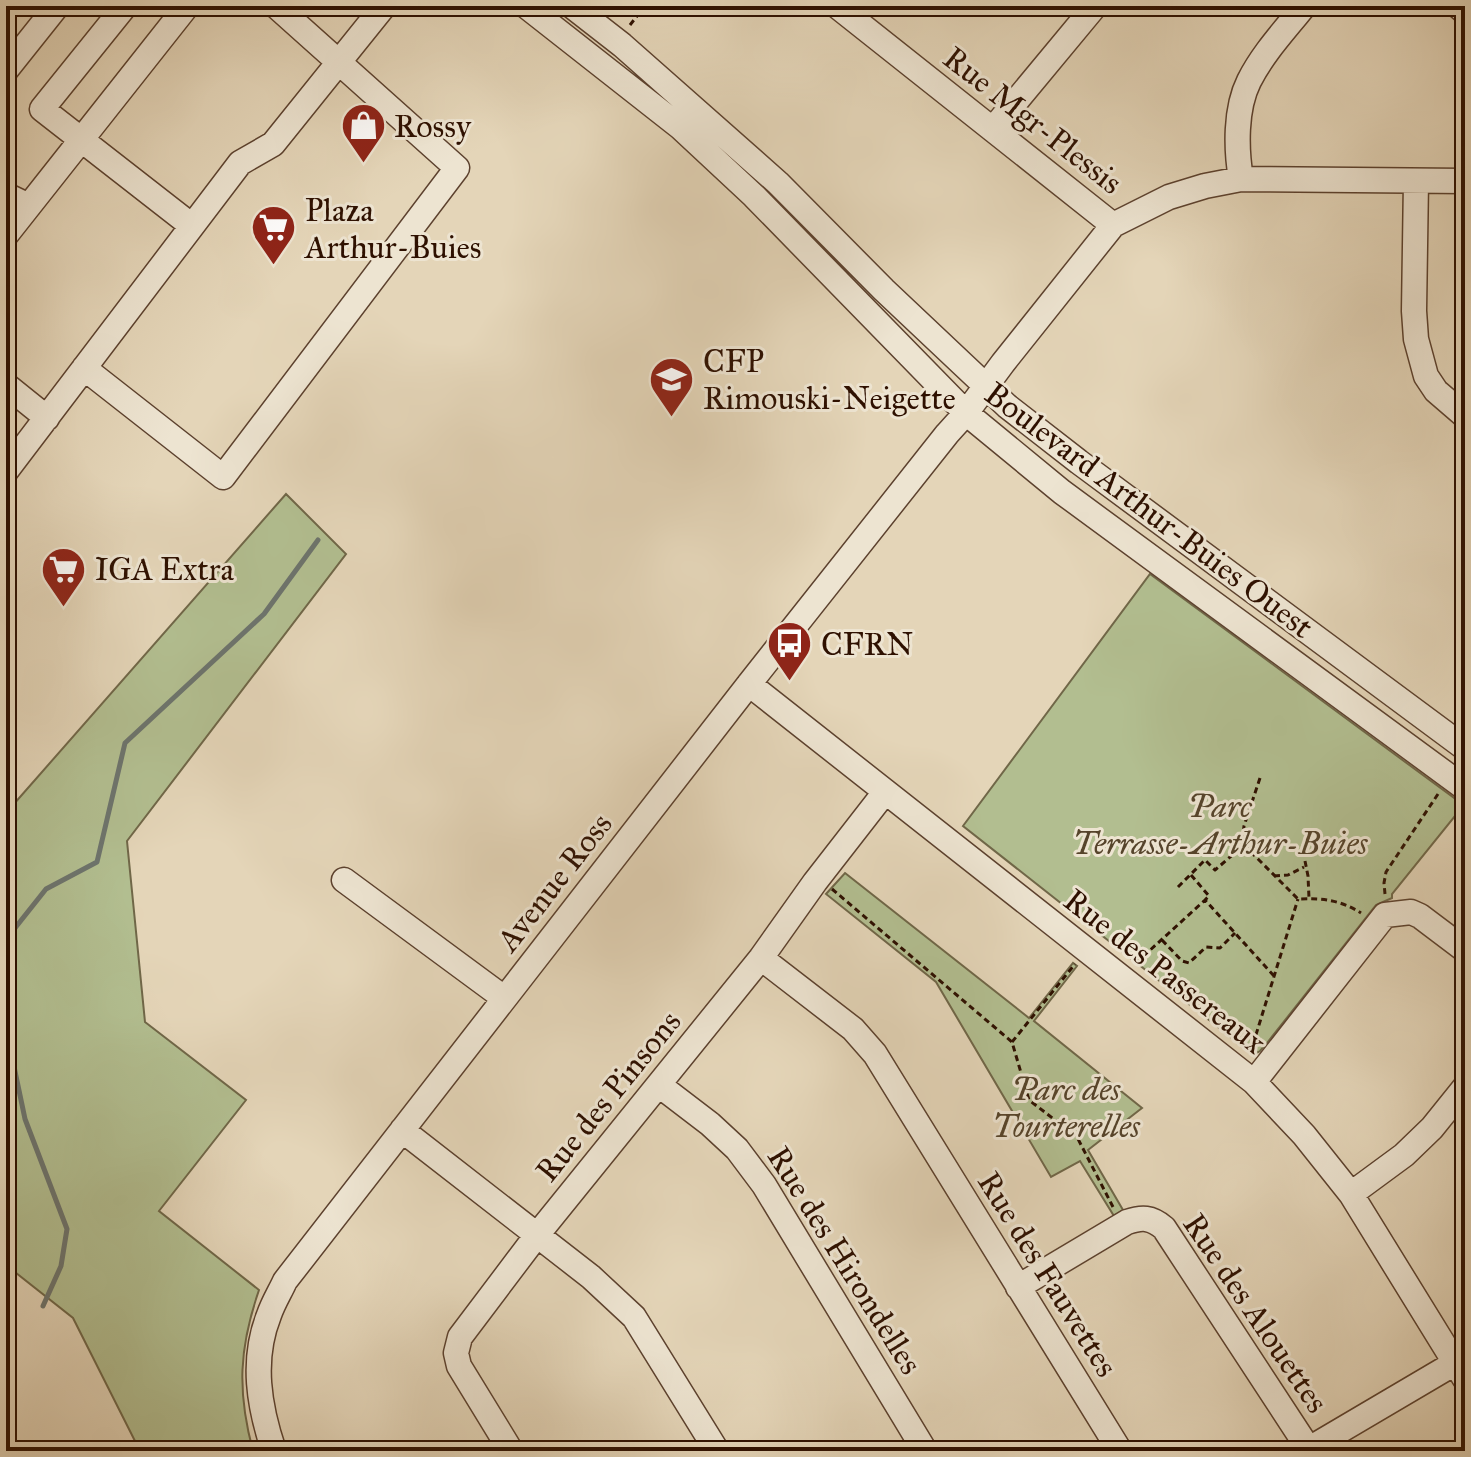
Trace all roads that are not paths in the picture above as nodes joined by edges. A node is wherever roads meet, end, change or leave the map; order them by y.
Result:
1 (57, 6) edge
2 (125, 6) edge
3 (187, 6) edge
4 (276, 6) edge
5 (384, 6) edge
6 (526, 6) edge
7 (572, 6) edge
8 (837, 6) edge
9 (1095, 6) edge
10 (1304, 6) edge
11 (1458, 6) edge
12 (1465, 12) edge
13 (339, 62) junction
14 (6, 70) edge
15 (993, 129) junction
16 (81, 140) junction
17 (1241, 179) junction
18 (1416, 181) junction
19 (1465, 181) edge
20 (6, 195) edge
21 (29, 206) junction
22 (1113, 225) junction
23 (192, 226) junction
24 (6, 235) edge
25 (84, 368) junction
26 (6, 385) edge
27 (986, 387) junction
28 (966, 413) junction
29 (1465, 416) edge
30 (47, 418) junction
31 (6, 471) edge
32 (749, 684) junction
33 (1465, 748) edge
34 (1461, 782) edge
35 (885, 792) junction
36 (344, 880) dead end
37 (1465, 950) edge
38 (761, 958) junction
39 (504, 998) junction
40 (1246, 1076) junction
41 (659, 1085) junction
42 (1465, 1087) edge
43 (402, 1130) junction
44 (1351, 1194) junction
45 (537, 1235) junction
46 (1018, 1287) junction
47 (1460, 1371) edge
48 (1309, 1450) edge
49 (274, 1451) edge
50 (511, 1451) edge
51 (717, 1451) edge
52 (925, 1451) edge
53 (1120, 1451) edge

1 - 14 street
2 - 16 street
3 - 16 street
4 - 13 street
5 - 13 street
6 - 28 street, Boulevard Arthur-Buies Ouest
7 - 27 street, Boulevard Arthur-Buies Ouest
8 - 15 street, Rue Mgr-Plessis
9 - 15 street
10 - 17 street
11 - 12 street
13 - 23 street
13 - 25 street
15 - 22 street, Rue Mgr-Plessis
16 - 21 street
16 - 23 street
17 - 18 street
17 - 22 street
18 - 19 street
18 - 29 street
20 - 21 street
21 - 24 street
22 - 27 street, Avenue Ross
23 - 25 street
25 - 30 street
26 - 30 street
27 - 28 street, Avenue Ross
27 - 33 street, Boulevard Arthur-Buies Ouest
28 - 32 street, Avenue Ross
28 - 34 street, Boulevard Arthur-Buies Ouest
30 - 31 street
32 - 35 street, Rue des Passereaux
32 - 39 street, Avenue Ross
35 - 38 street, Rue des Pinsons
35 - 40 street, Rue des Passereaux
36 - 39 street
37 - 40 street
38 - 41 street, Rue des Pinsons
38 - 46 street, Rue des Fauvettes
39 - 43 street, Avenue Ross
40 - 44 street, Rue des Passereaux
41 - 45 street, Rue des Pinsons
41 - 52 street, Rue des Hirondelles
42 - 44 street
43 - 45 street
43 - 49 street, Avenue Ross
44 - 47 street, Rue des Passereaux
45 - 50 street, Rue des Pinsons
45 - 51 street
46 - 48 street, Rue des Alouettes
46 - 53 street, Rue des Fauvettes
47 - 48 street

